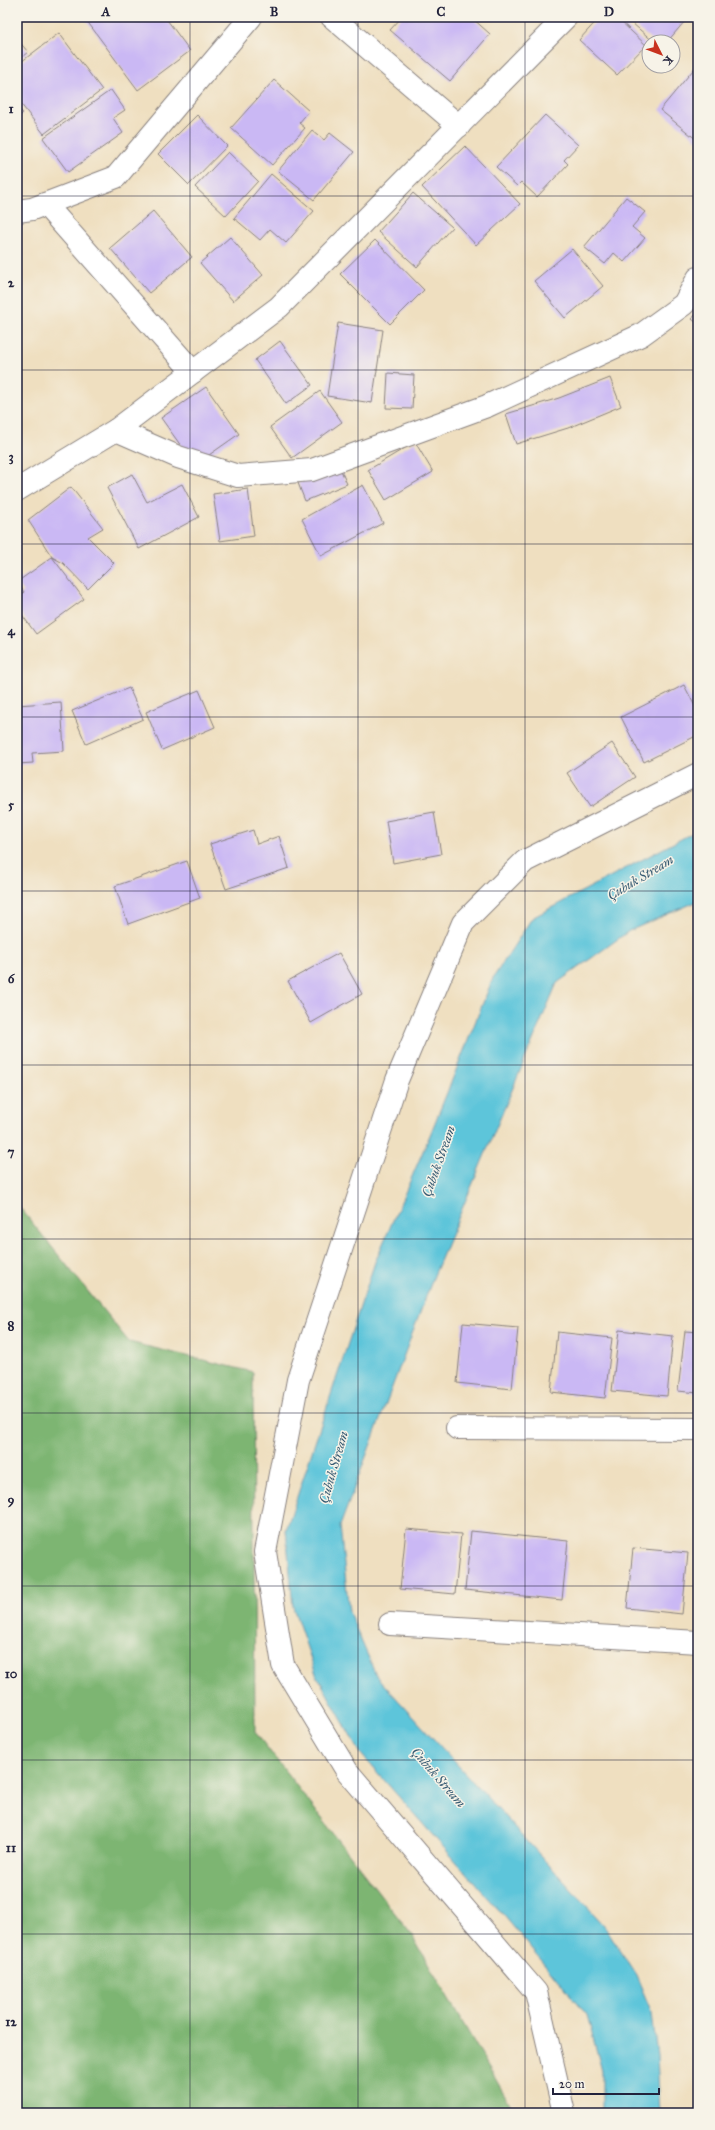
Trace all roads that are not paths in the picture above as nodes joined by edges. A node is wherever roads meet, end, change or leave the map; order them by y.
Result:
1 (251, 17) edge
2 (332, 17) edge
3 (566, 17) edge
4 (459, 126) junction
5 (45, 204) junction
6 (17, 211) edge
7 (698, 278) edge
8 (194, 372) junction
9 (116, 430) junction
10 (17, 490) edge
11 (698, 774) edge
12 (457, 1428) dead end
13 (698, 1429) edge
14 (390, 1624) dead end
15 (698, 1642) edge
16 (564, 2113) edge

1 - 5 street
2 - 4 street
3 - 4 street
4 - 8 street
5 - 6 street
5 - 8 street
7 - 9 street
8 - 9 street
9 - 10 street
11 - 16 street
12 - 13 street
14 - 15 street

